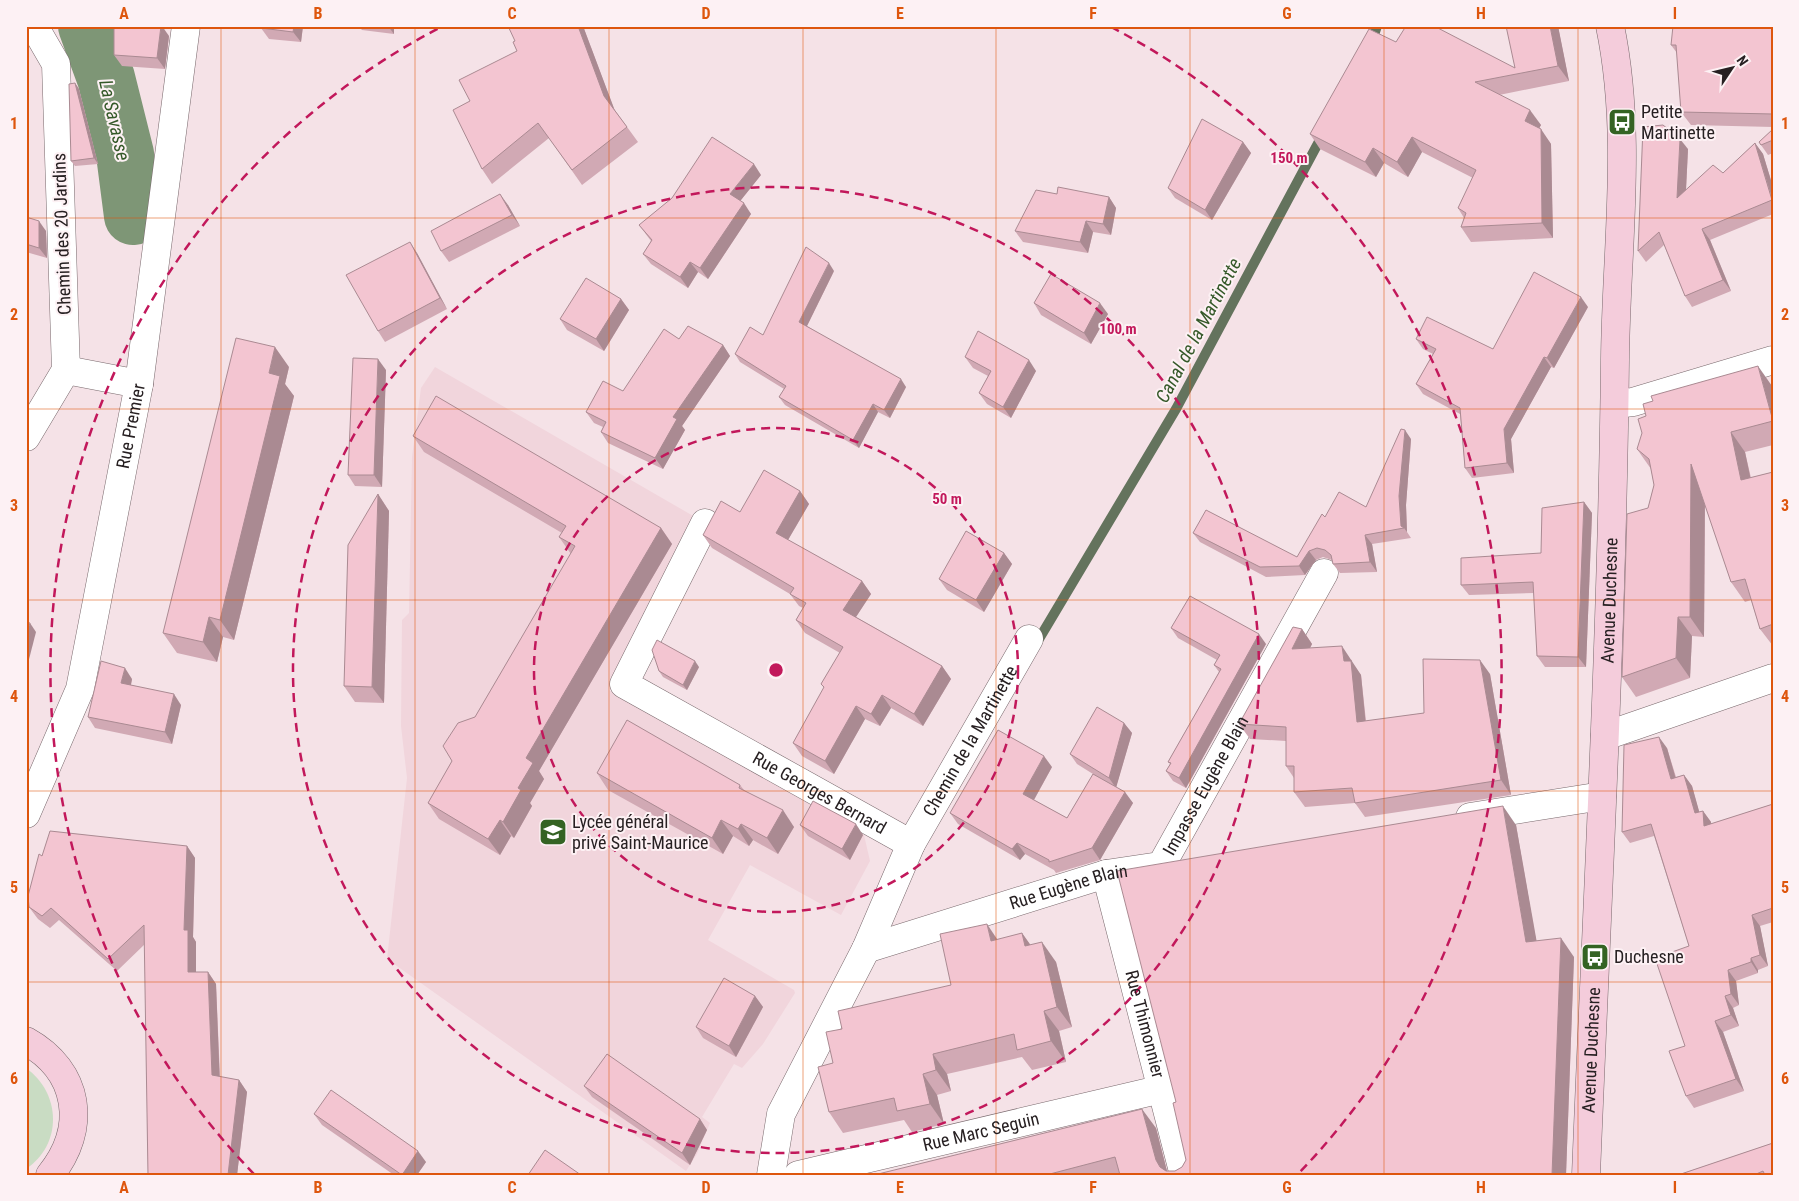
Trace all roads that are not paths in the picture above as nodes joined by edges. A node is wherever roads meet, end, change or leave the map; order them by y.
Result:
1 (34, 26) edge
2 (186, 26) edge
3 (1610, 26) edge
4 (1773, 360) edge
5 (66, 370) junction
6 (139, 384) junction
7 (1615, 404) junction
8 (26, 437) edge
9 (705, 523) dead end
10 (1324, 573) dead end
11 (1029, 639) dead end
12 (1773, 678) edge
13 (1605, 736) junction
14 (1602, 796) junction
15 (26, 814) edge
16 (1445, 821) edge
17 (911, 844) junction
18 (1190, 861) edge
19 (1161, 866) junction
20 (1106, 874) junction
21 (866, 949) junction
22 (27, 1038) edge
23 (1162, 1090) junction
24 (60, 1170) edge
25 (771, 1175) edge
26 (798, 1175) edge
27 (1184, 1175) edge
28 (1586, 1175) edge

1 - 5 street, Chemin des 20 Jardins
2 - 6 street, Rue Premier
3 - 7 main road, Avenue Duchesne
4 - 7 street
5 - 6 street
5 - 8 street
6 - 15 street, Rue Premier
7 - 13 main road, Avenue Duchesne
9 - 17 street, Rue Georges Bernard
10 - 19 street, Impasse Eugène Blain
11 - 17 street, Chemin de la Martinette
12 - 13 street
13 - 14 main road, Avenue Duchesne
14 - 16 street
14 - 28 main road, Avenue Duchesne
17 - 21 street
18 - 19 street, Rue Eugène Blain
19 - 20 street, Rue Eugène Blain
20 - 21 street, Rue Eugène Blain
20 - 23 street, Rue Thimonnier
21 - 25 street
22 - 24 main road
23 - 26 street, Rue Marc Seguin
23 - 27 street, Rue Thimonnier

